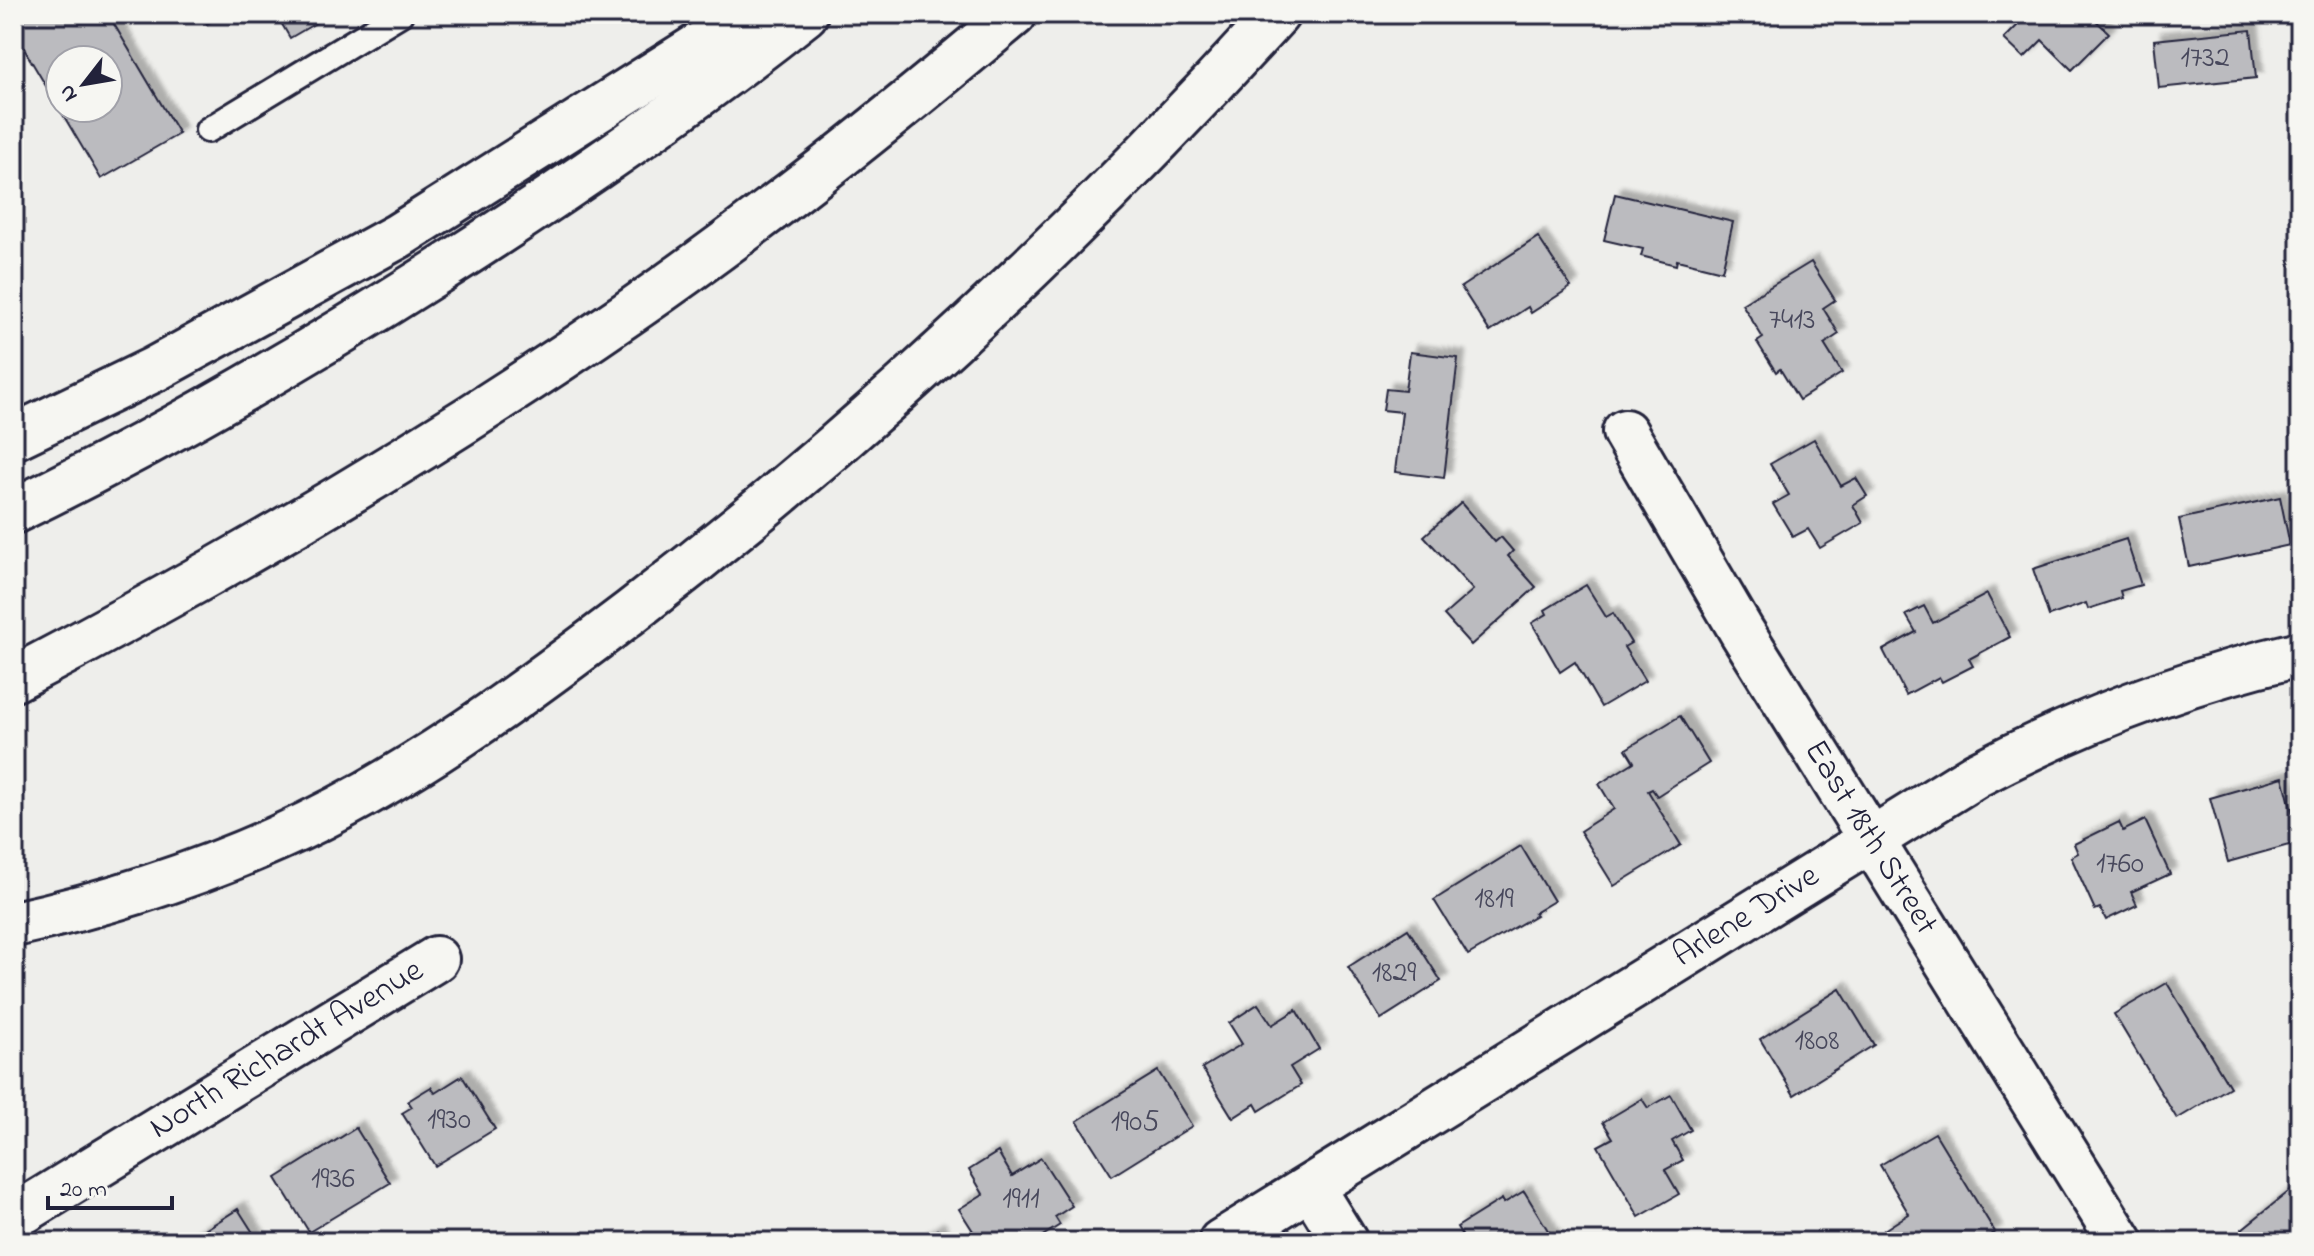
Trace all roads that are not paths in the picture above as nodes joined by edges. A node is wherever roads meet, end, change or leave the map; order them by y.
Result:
1 (400, 14) edge
2 (749, 14) edge
3 (805, 14) edge
4 (1014, 14) edge
5 (1277, 14) edge
6 (208, 130) dead end
7 (1625, 432) dead end
8 (14, 437) edge
9 (14, 511) edge
10 (2300, 654) edge
11 (14, 679) edge
12 (1871, 839) junction
13 (14, 924) edge
14 (436, 959) dead end
15 (1311, 1187) junction
16 (14, 1217) edge
17 (1221, 1242) edge
18 (1345, 1242) edge
19 (2121, 1242) edge

1 - 6 lane
2 - 8 main road
3 - 9 main road
4 - 11 main road
5 - 13 main road
7 - 12 main road, East 18th Street
10 - 12 main road, Arlene Drive
12 - 15 main road, Arlene Drive
12 - 19 main road, East 18th Street
14 - 16 main road, North Richardt Avenue
15 - 17 main road, Arlene Drive
15 - 18 main road

